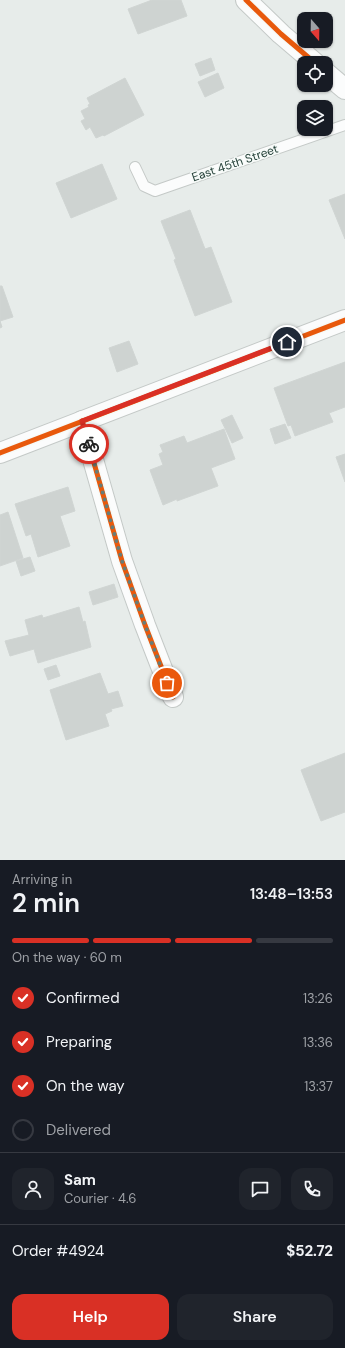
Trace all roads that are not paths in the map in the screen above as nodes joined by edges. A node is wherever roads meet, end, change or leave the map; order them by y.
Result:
1 (246, 0) edge
2 (307, 56) edge
3 (333, 79) edge
4 (345, 89) edge
5 (345, 125) edge
6 (135, 167) dead end
7 (345, 320) edge
8 (82, 421) junction
9 (0, 453) edge
10 (173, 697) dead end

1 - 2 street
3 - 4 street
5 - 6 lane, East 45th Street
7 - 8 street
8 - 9 street
8 - 10 street

